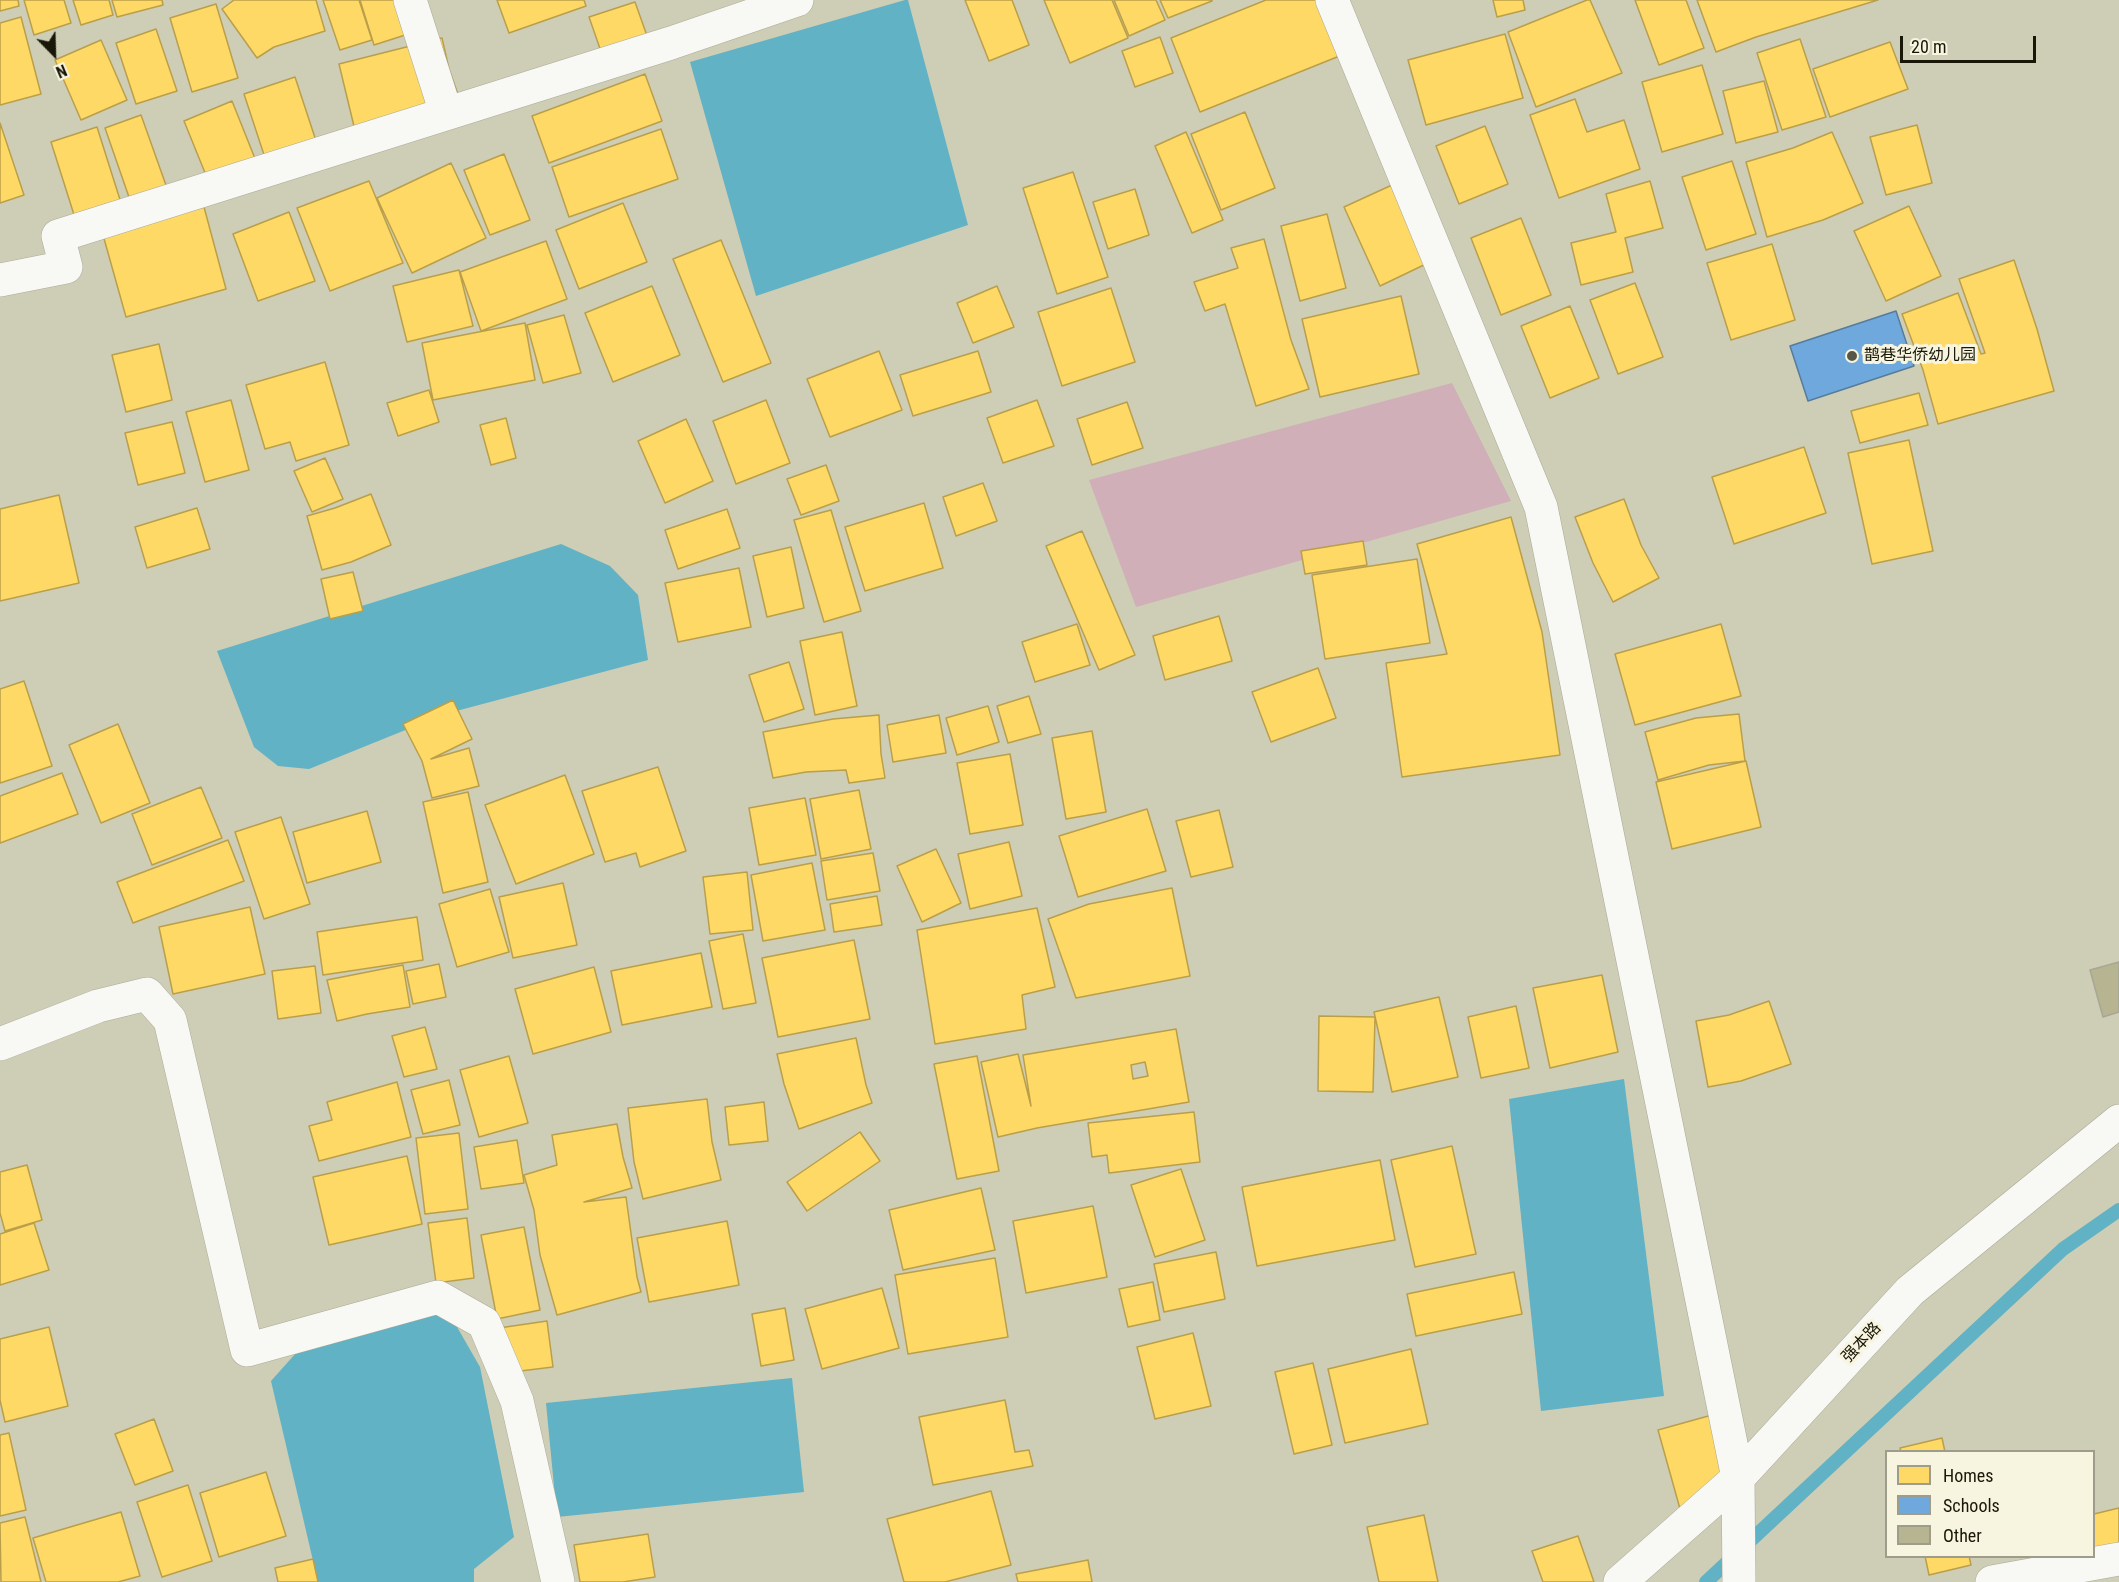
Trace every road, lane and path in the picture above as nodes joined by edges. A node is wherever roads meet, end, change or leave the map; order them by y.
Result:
1 (410, 0) edge
2 (797, 0) edge
3 (1332, 0) edge
4 (446, 113) junction
5 (0, 280) edge
6 (0, 1044) edge
7 (2119, 1121) edge
8 (1738, 1478) junction
9 (2119, 1559) edge
10 (1739, 1577) edge
11 (558, 1582) edge
12 (1620, 1582) edge
13 (1992, 1582) edge

1 - 4 street
2 - 4 street
3 - 8 street
4 - 5 street
6 - 11 street
7 - 8 street, 强本路
8 - 10 street
8 - 12 street, 强本路
9 - 13 street

